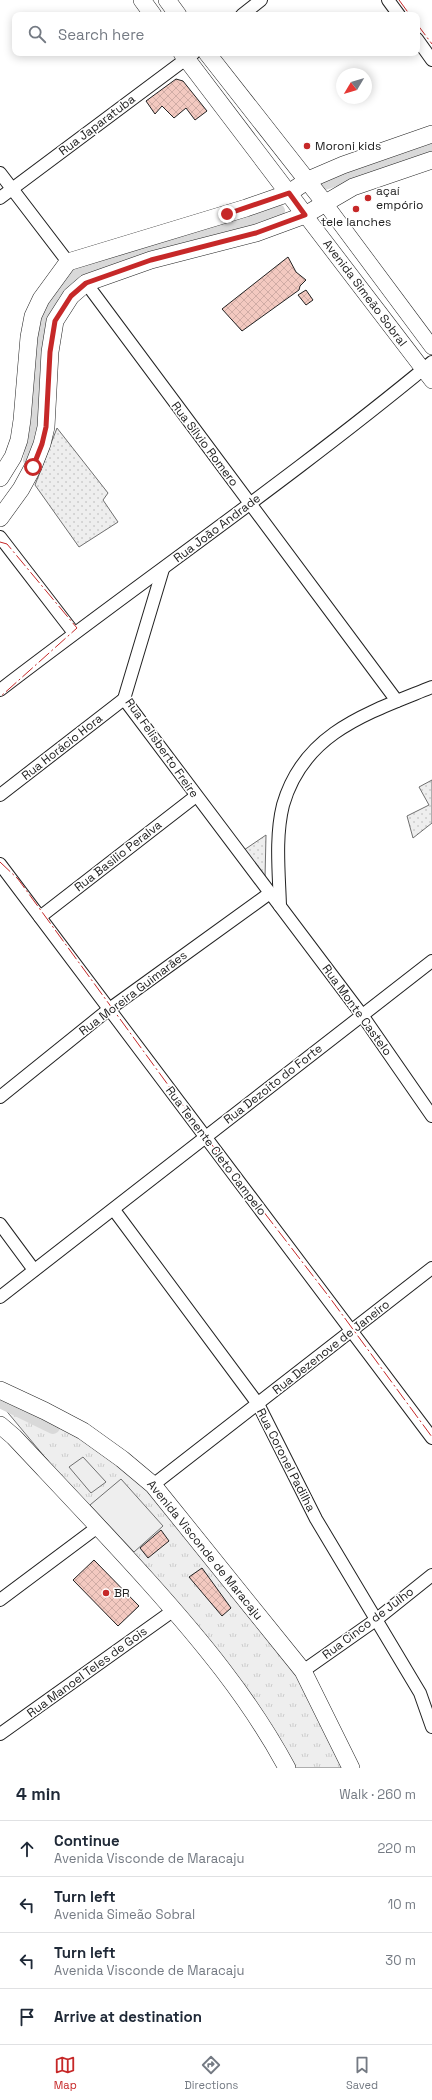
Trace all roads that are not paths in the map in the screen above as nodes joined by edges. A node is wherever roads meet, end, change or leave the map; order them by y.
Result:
1 (142, 0) edge
2 (167, 0) edge
3 (261, 0) edge
4 (388, 0) edge
5 (152, 12) edge
6 (176, 12) edge
7 (246, 12) edge
8 (397, 12) edge
9 (420, 43) edge
10 (186, 56) edge
11 (188, 56) edge
12 (209, 56) edge
13 (432, 60) edge
14 (432, 134) edge
15 (432, 160) edge
16 (0, 173) edge
17 (308, 180) junction
18 (12, 189) junction
19 (289, 193) junction
20 (0, 198) edge
21 (324, 202) junction
22 (305, 215) junction
23 (68, 262) junction
24 (86, 283) junction
25 (432, 347) edge
26 (429, 371) edge
27 (0, 478) edge
28 (249, 504) junction
29 (0, 518) edge
30 (0, 537) edge
31 (163, 569) junction
32 (74, 633) junction
33 (432, 687) edge
34 (0, 690) edge
35 (124, 699) junction
36 (397, 701) junction
37 (0, 796) edge
38 (196, 796) junction
39 (0, 864) edge
40 (270, 893) junction
41 (280, 906) junction
42 (40, 917) junction
43 (432, 961) edge
44 (108, 1010) junction
45 (362, 1015) junction
46 (0, 1097) edge
47 (432, 1116) edge
48 (206, 1137) junction
49 (114, 1210) junction
50 (0, 1224) edge
51 (432, 1268) edge
52 (34, 1270) junction
53 (0, 1297) edge
54 (352, 1329) junction
55 (0, 1390) edge
56 (258, 1404) junction
57 (0, 1425) edge
58 (432, 1438) edge
59 (153, 1484) junction
60 (99, 1526) junction
61 (432, 1575) edge
62 (0, 1600) edge
63 (174, 1610) junction
64 (377, 1619) junction
65 (303, 1671) junction
66 (432, 1727) edge
67 (0, 1734) edge
68 (287, 1768) edge
69 (351, 1768) edge

1 - 5 main road
2 - 6 main road
3 - 7 street
4 - 8 street
9 - 13 street
10 - 18 street, Rua Japaratuba
11 - 19 main road, Avenida Simeão Sobral
12 - 17 main road, Avenida Simeão Sobral
14 - 17 main road
15 - 21 main road
16 - 18 street
17 - 19 main road
17 - 21 main road, Avenida Simeão Sobral
18 - 20 street, Rua Japaratuba
18 - 23 street
19 - 22 main road, Avenida Simeão Sobral
19 - 23 main road
21 - 22 main road
21 - 25 street, Avenida Simeão Sobral
22 - 24 main road
22 - 26 street, Avenida Simeão Sobral
23 - 27 main road
24 - 28 street, Rua Sílvio Romero
24 - 29 main road
26 - 28 street, Rua João Andrade
28 - 31 street, Rua João Andrade
28 - 36 street, Rua Sílvio Romero
30 - 32 street
31 - 32 street, Rua João Andrade
31 - 35 street, Rua Felisberto Freire
32 - 34 street, Rua João Andrade
33 - 36 street
35 - 37 street, Rua Horácio Hora
35 - 38 street, Rua Felisberto Freire
36 - 41 street
38 - 40 street, Rua Felisberto Freire
38 - 42 street, Rua Basilio Peralva
39 - 42 street, Rua Tenente Cleto Campelo
40 - 41 street, Rua Felisberto Freire
40 - 44 street, Rua Moreira Guimarães
41 - 45 street, Rua Monte Castelo
42 - 44 street, Rua Tenente Cleto Campelo
43 - 45 street, Rua Dezoito do Forte
44 - 46 street, Rua Moreira Guimarães
44 - 48 street, Rua Tenente Cleto Campelo
45 - 47 street, Rua Monte Castelo
45 - 48 street, Rua Dezoito do Forte
48 - 49 street, Rua Dezoito do Forte
48 - 54 street, Rua Tenente Cleto Campelo
49 - 52 street, Rua Dezoito do Forte
49 - 56 street, Rua Coronel Padilha
50 - 52 street
51 - 54 street, Rua Dezenove de Janeiro
52 - 53 street, Rua Dezoito do Forte
54 - 56 street, Rua Dezenove de Janeiro
54 - 58 street, Rua Tenente Cleto Campelo
55 - 59 main road, Avenida Visconde de Maracaju
56 - 59 street, Rua Dezenove de Janeiro
56 - 64 street, Rua Coronel Padilha
57 - 60 main road
59 - 65 main road, Avenida Visconde de Maracaju
60 - 62 street
60 - 63 main road
61 - 64 street, Rua Cinco de Julho
63 - 67 street, Rua Manoel Teles de Gois
63 - 68 main road
64 - 65 street, Rua Cinco de Julho
64 - 66 street, Rua Coronel Padilha
65 - 69 main road, Avenida Visconde de Maracaju

